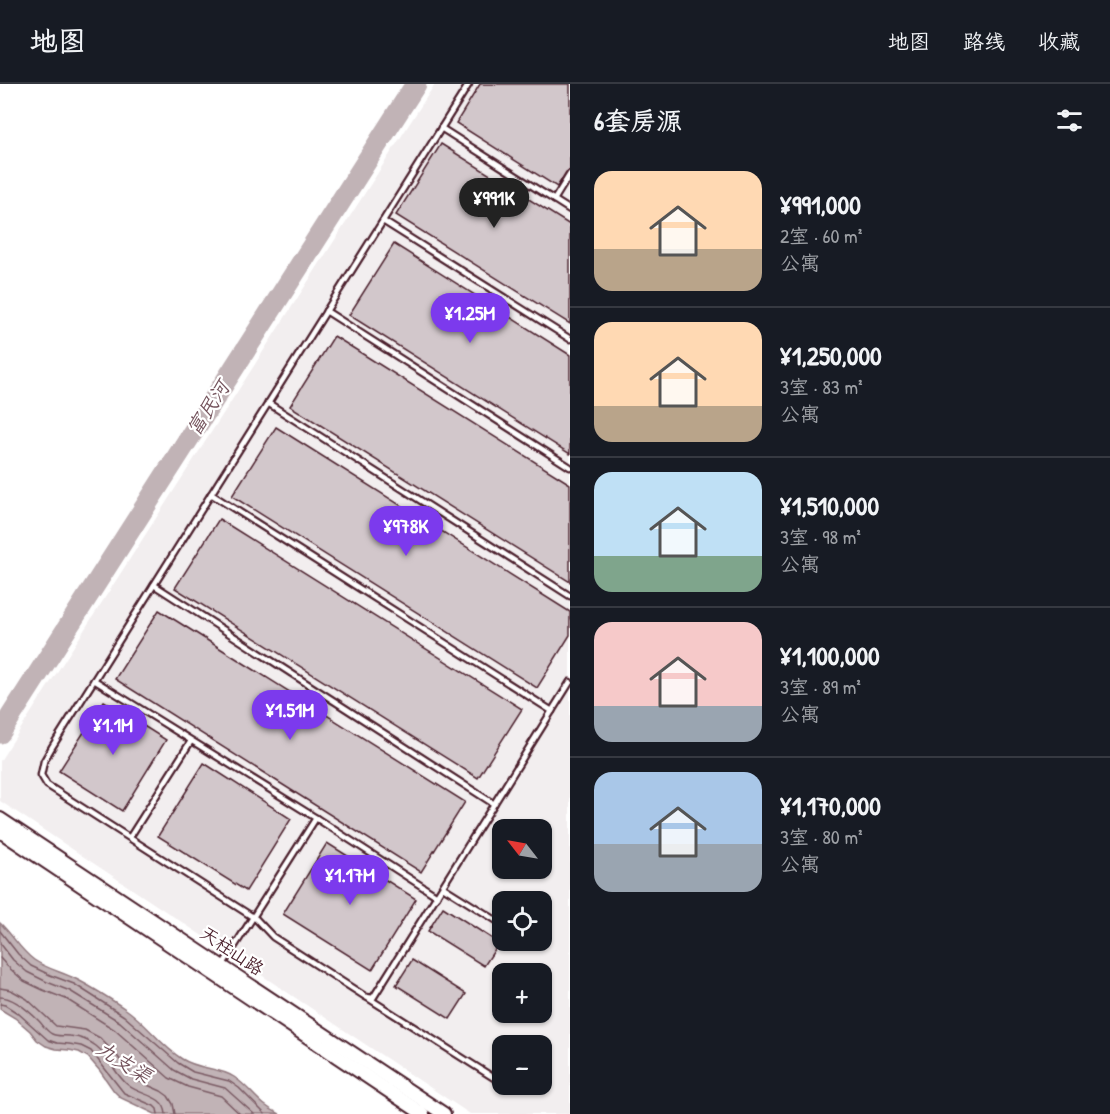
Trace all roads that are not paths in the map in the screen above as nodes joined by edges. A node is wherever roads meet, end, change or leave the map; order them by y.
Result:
1 (469, 84) edge
2 (441, 128) junction
3 (570, 174) edge
4 (554, 200) junction
5 (570, 210) edge
6 (383, 221) junction
7 (326, 311) junction
8 (570, 339) edge
9 (268, 403) junction
10 (570, 467) edge
11 (211, 494) junction
12 (154, 585) junction
13 (570, 596) edge
14 (94, 680) junction
15 (570, 682) edge
16 (552, 711) junction
17 (191, 741) junction
18 (494, 804) junction
19 (316, 818) junction
20 (0, 819) edge
21 (0, 831) edge
22 (129, 837) junction
23 (443, 887) junction
24 (437, 896) junction
25 (253, 917) junction
26 (492, 918) edge
27 (219, 971) junction
28 (366, 997) junction
29 (492, 1077) edge
30 (423, 1114) edge
31 (444, 1114) edge

1 - 2 lane
2 - 4 lane
2 - 6 lane
3 - 4 lane
4 - 5 lane
6 - 7 lane
6 - 8 lane
7 - 9 lane
7 - 10 lane
9 - 11 lane
9 - 13 lane
11 - 12 lane
11 - 16 lane
12 - 14 lane
12 - 18 lane
14 - 17 lane
14 - 22 lane
15 - 16 lane
16 - 18 lane
17 - 19 lane
17 - 22 lane
18 - 23 lane
19 - 24 lane
19 - 25 lane
20 - 27 street, 天柱山路
21 - 27 street, 天柱山路
22 - 25 lane
23 - 24 lane
23 - 26 lane
24 - 28 lane
25 - 27 lane
25 - 28 lane
27 - 30 street, 天柱山路
27 - 31 street, 天柱山路
28 - 29 lane

